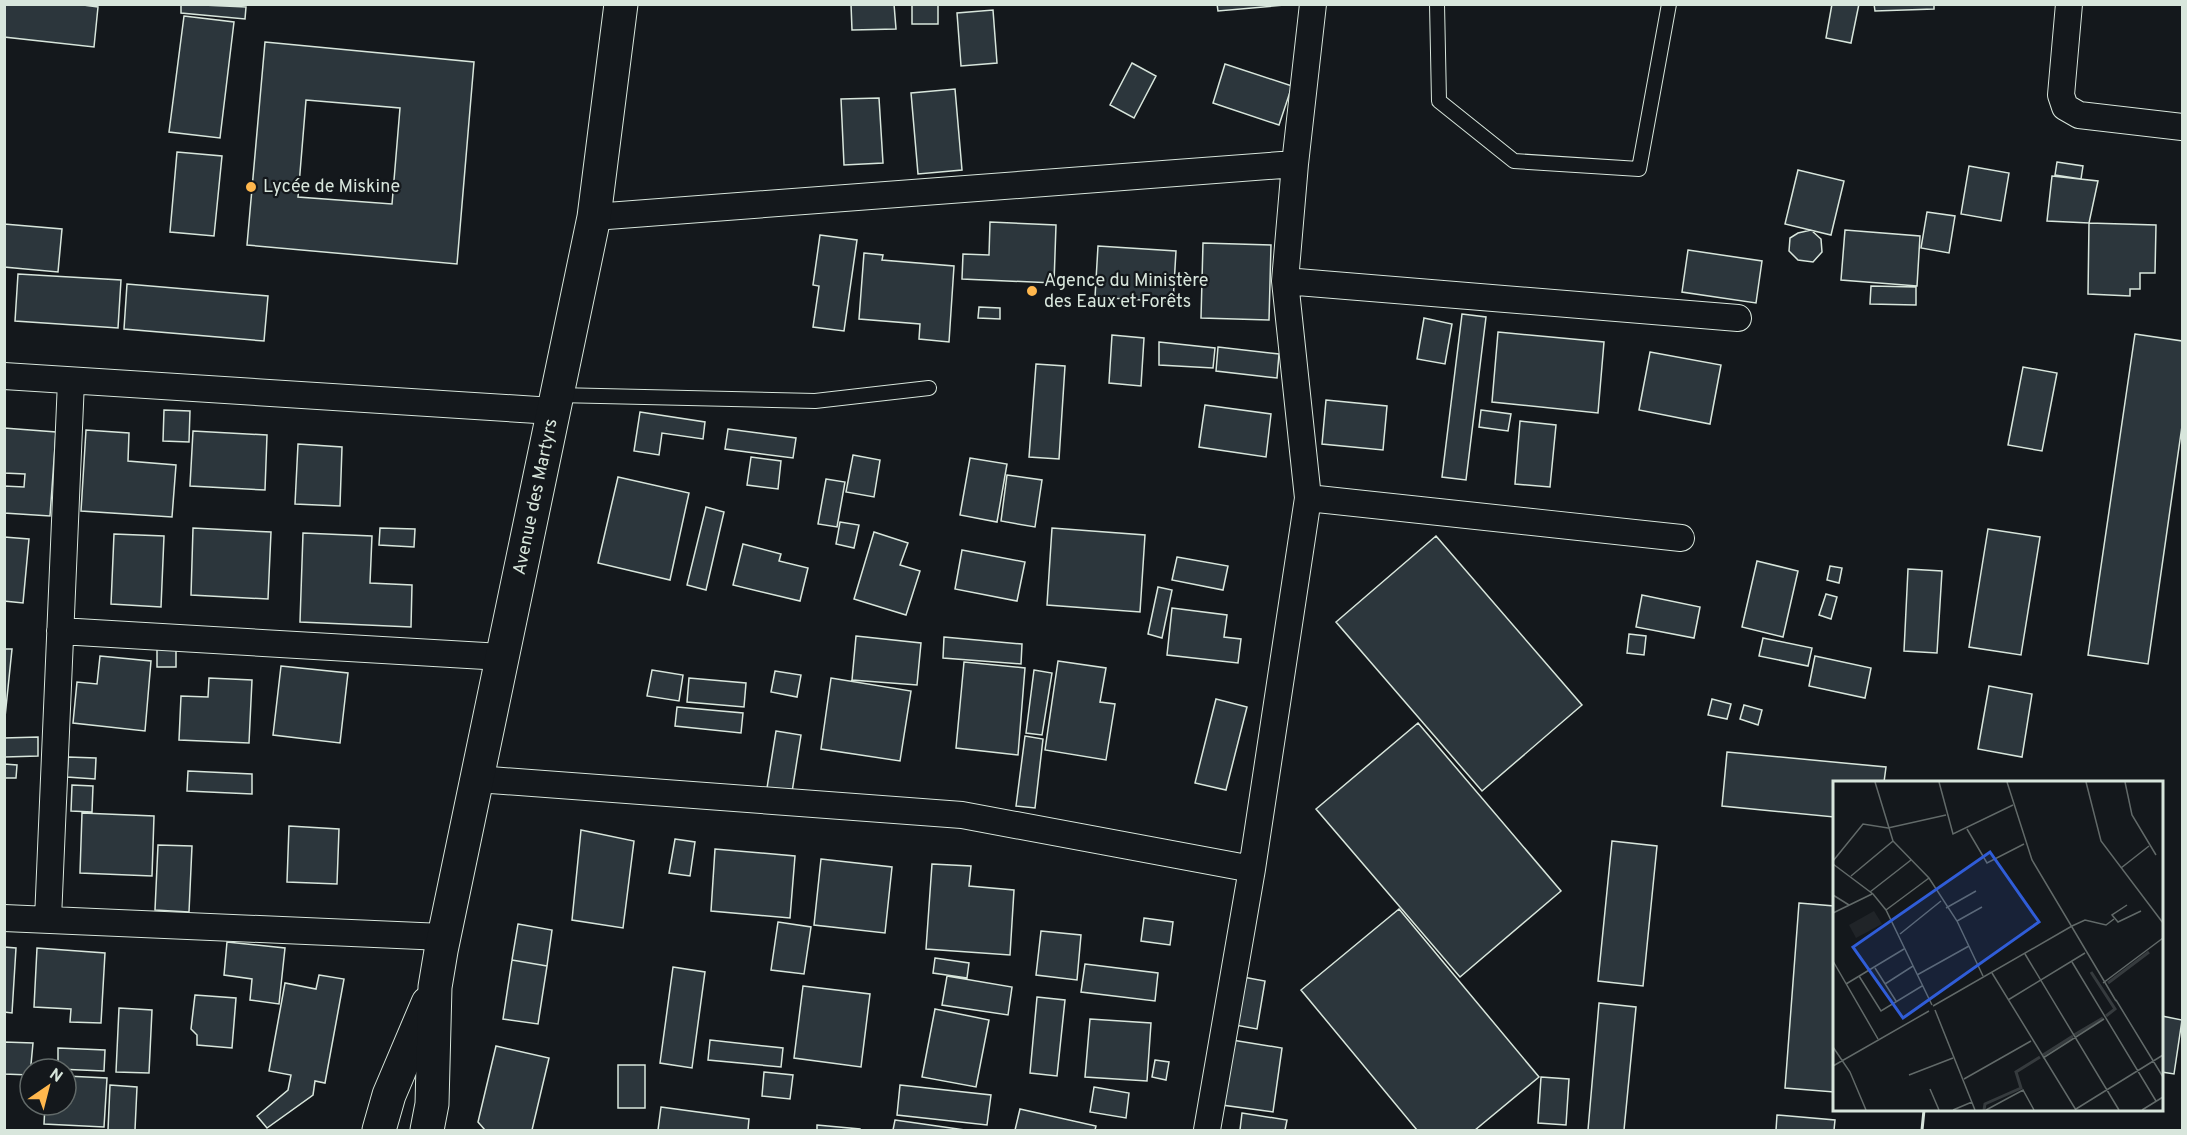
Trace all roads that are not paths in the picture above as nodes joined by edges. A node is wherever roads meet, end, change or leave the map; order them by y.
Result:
1 (621, 4) edge
2 (1313, 4) edge
3 (1437, 4) edge
4 (1669, 4) edge
5 (2069, 4) edge
6 (2182, 127) edge
7 (1295, 164) junction
8 (594, 217) junction
9 (1285, 281) junction
10 (1738, 318) dead end
11 (4, 376) edge
12 (71, 381) junction
13 (929, 388) dead end
14 (555, 403) junction
15 (1308, 498) junction
16 (1681, 538) dead end
17 (60, 631) junction
18 (502, 657) junction
19 (477, 779) junction
20 (1252, 869) junction
21 (4, 918) edge
22 (48, 919) junction
23 (443, 937) junction
24 (435, 987) junction
25 (379, 1131) edge
26 (427, 1131) edge
27 (1207, 1131) edge

1 - 8 main road, Avenue des Martyrs
2 - 7 street
3 - 4 lane
5 - 6 street
7 - 8 street
7 - 9 street
8 - 14 main road, Avenue des Martyrs
9 - 10 street
9 - 15 street
11 - 12 street
12 - 14 street
12 - 17 street
13 - 14 lane
14 - 18 main road, Avenue des Martyrs
15 - 16 street
15 - 20 street
17 - 18 street
17 - 22 street
18 - 19 main road, Avenue des Martyrs
19 - 20 street
19 - 23 main road, Avenue des Martyrs
20 - 27 street
21 - 22 street
22 - 23 street
23 - 24 main road, Avenue des Martyrs
24 - 25 main road, Avenue des Martyrs
24 - 26 main road, Avenue des Martyrs

